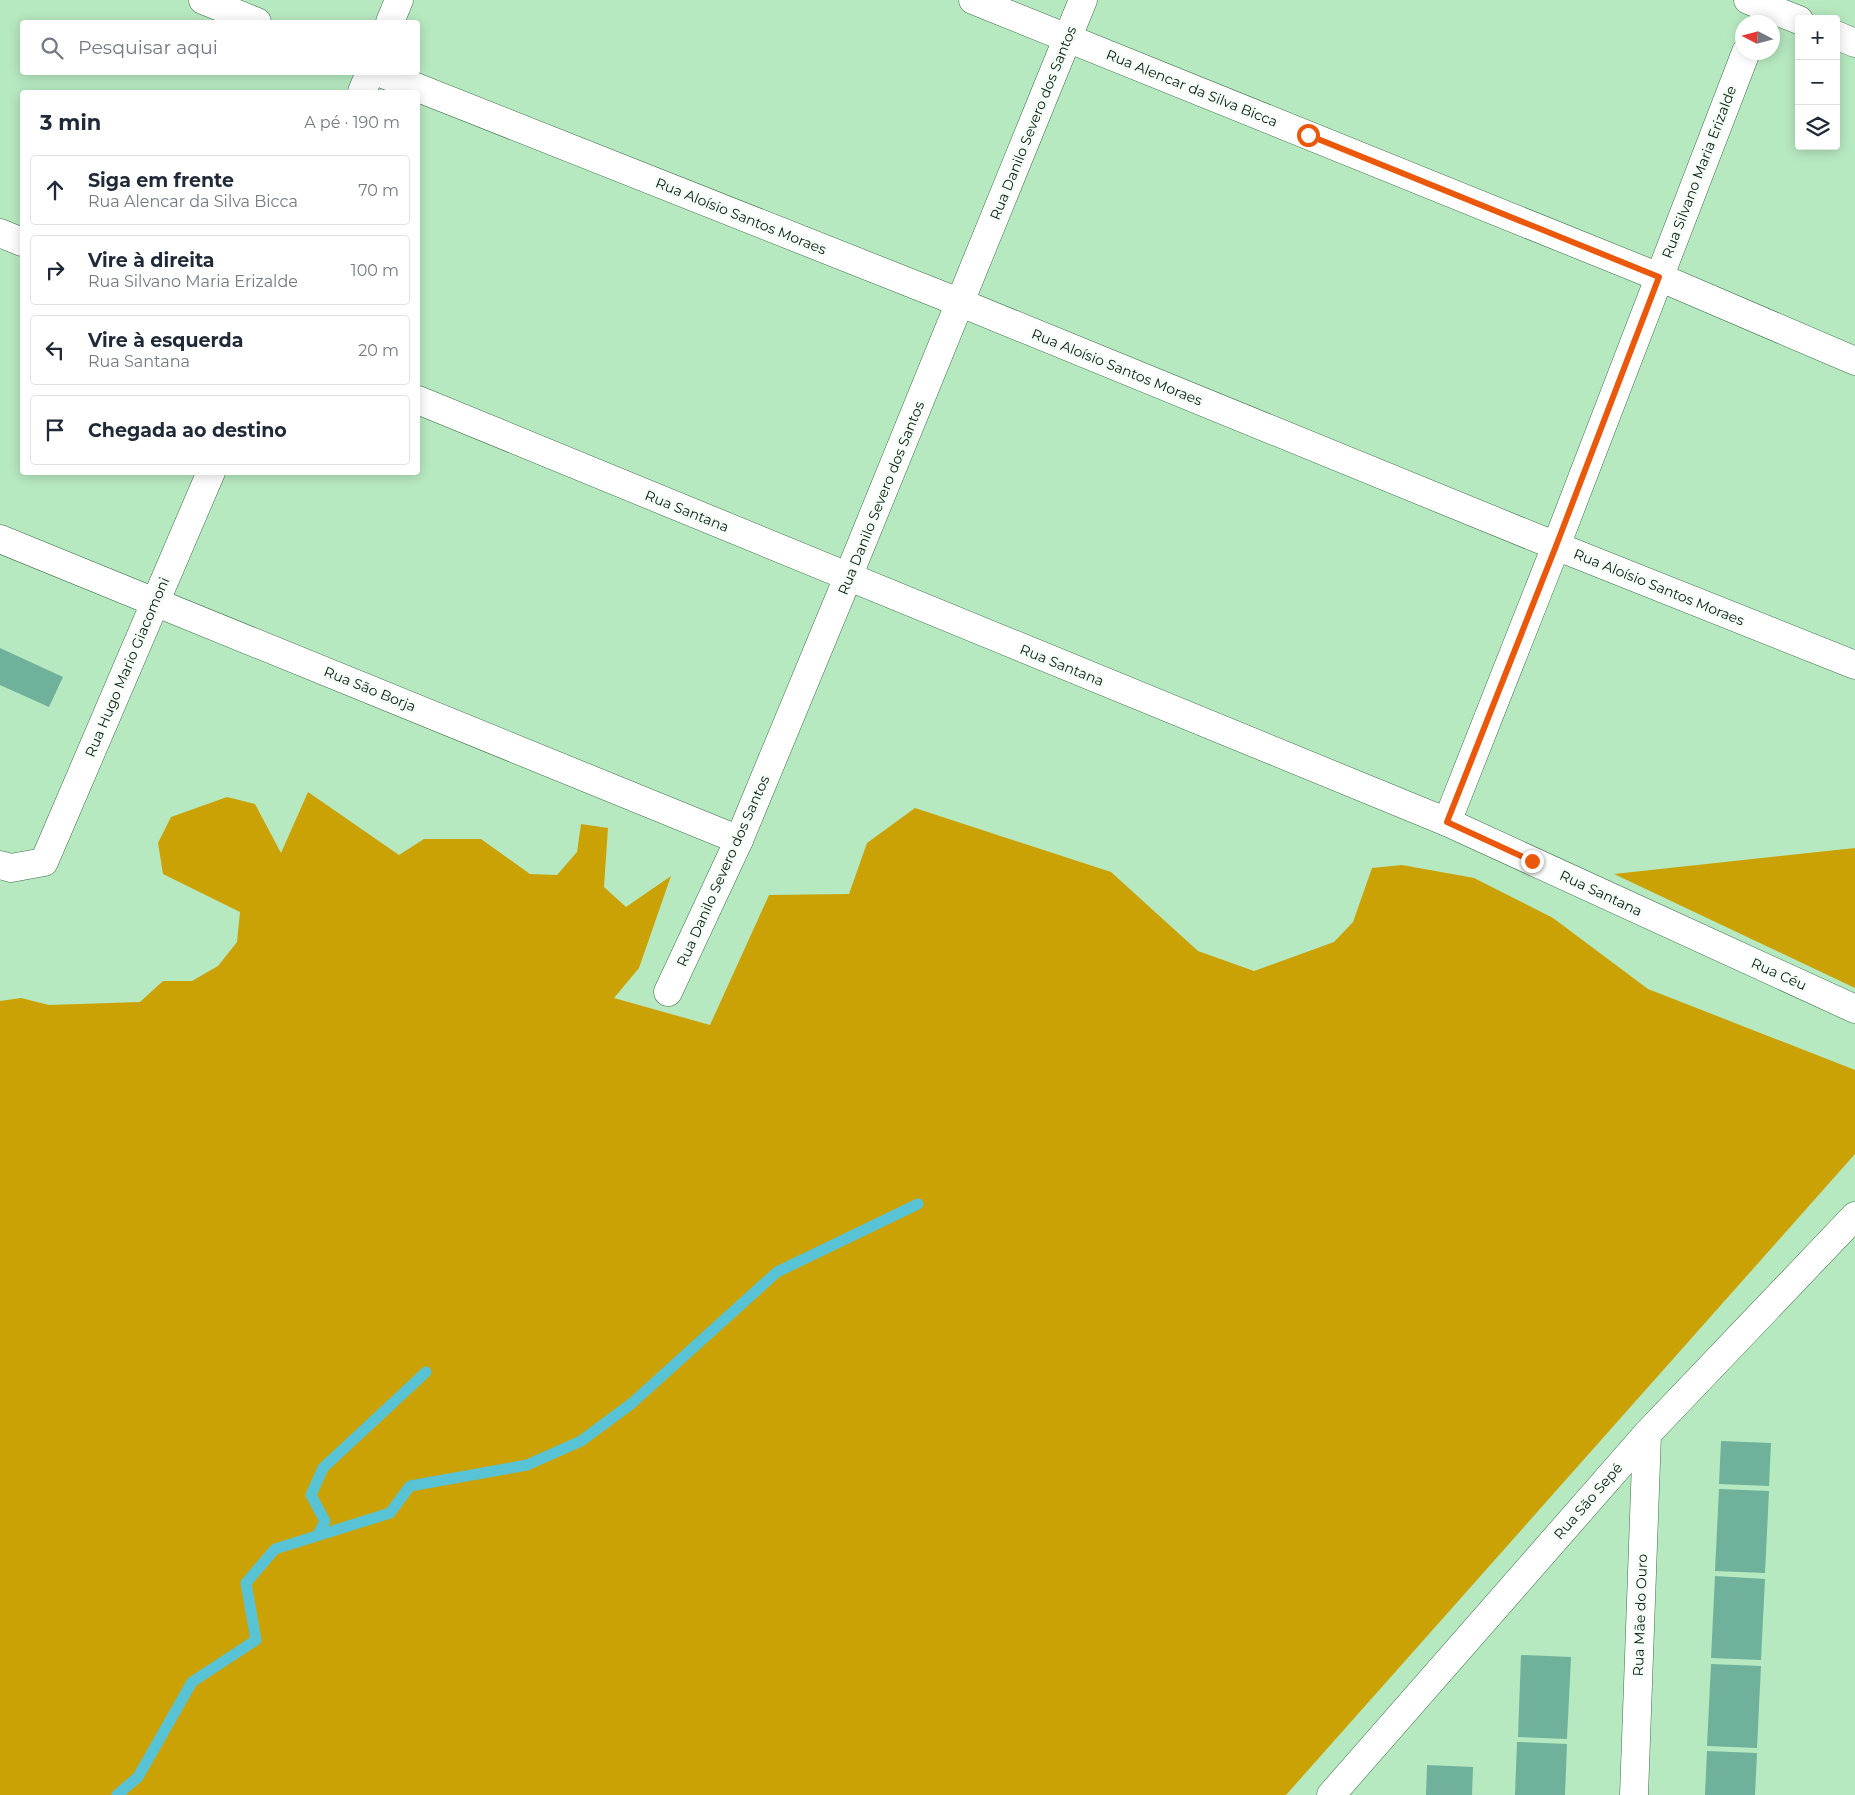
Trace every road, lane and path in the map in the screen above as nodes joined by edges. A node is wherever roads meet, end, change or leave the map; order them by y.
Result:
1 (203, 0) edge
2 (398, 0) edge
3 (973, 0) edge
4 (1083, 0) edge
5 (1759, 7) edge
6 (1795, 19) edge
7 (252, 20) edge
8 (391, 20) edge
9 (1840, 37) edge
10 (1068, 38) junction
11 (1855, 43) edge
12 (1743, 60) edge
13 (369, 75) edge
14 (386, 75) edge
15 (363, 90) edge
16 (0, 233) edge
17 (20, 241) edge
18 (1659, 277) junction
19 (961, 303) junction
20 (1855, 361) edge
21 (420, 401) edge
22 (210, 475) edge
23 (0, 539) edge
24 (1556, 546) junction
25 (848, 577) junction
26 (156, 601) junction
27 (1855, 665) edge
28 (1447, 822) junction
29 (739, 840) junction
30 (0, 865) edge
31 (1702, 939) joint
32 (668, 992) dead end
33 (1855, 1008) edge
34 (1855, 1216) edge
35 (1646, 1434) junction
36 (1331, 1795) edge
37 (1634, 1795) edge

1 - 7 street
2 - 8 street
3 - 10 street, Rua Alencar da Silva Bicca
4 - 10 street, Rua Danilo Severo dos Santos
5 - 6 street
9 - 11 street
10 - 18 street, Rua Alencar da Silva Bicca
10 - 19 street, Rua Danilo Severo dos Santos
12 - 18 street, Rua Silvano Maria Erizalde
13 - 15 street
14 - 19 street, Rua Aloísio Santos Moraes
16 - 17 street
18 - 20 street, Rua Alencar da Silva Bicca
18 - 24 street, Rua Silvano Maria Erizalde
19 - 24 street, Rua Aloísio Santos Moraes
19 - 25 street, Rua Danilo Severo dos Santos
21 - 25 street, Rua Santana
22 - 26 street, Rua Hugo Mario Giacomoni
23 - 26 street, Rua São Borja
24 - 27 street, Rua Aloísio Santos Moraes
24 - 28 street, Rua Silvano Maria Erizalde
25 - 28 street, Rua Santana
25 - 29 street, Rua Danilo Severo dos Santos
26 - 29 street, Rua São Borja
26 - 30 street, Rua Hugo Mario Giacomoni
28 - 31 street, Rua Santana
29 - 32 street, Rua Danilo Severo dos Santos
31 - 33 street, Rua Céu
34 - 35 street, Rua São Sepé
35 - 36 street, Rua São Sepé
35 - 37 street, Rua Mãe do Ouro

